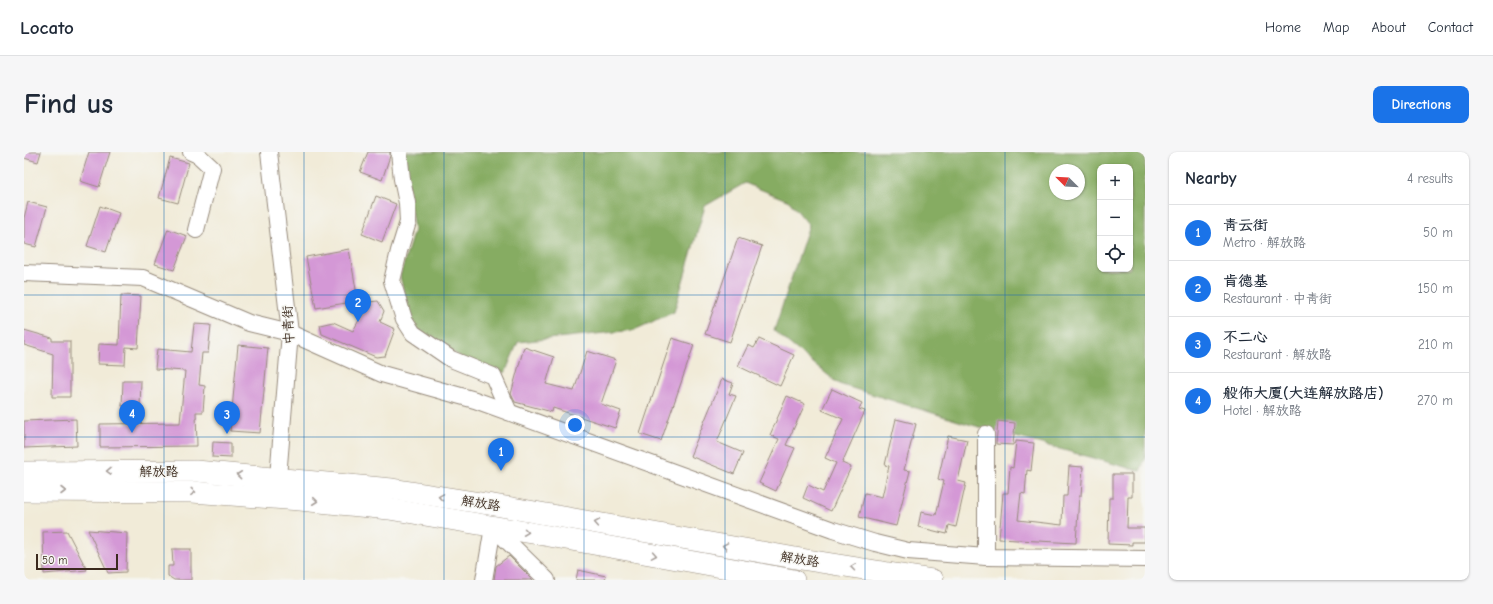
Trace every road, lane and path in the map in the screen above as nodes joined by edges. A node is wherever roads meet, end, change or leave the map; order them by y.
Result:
1 (191, 152) edge
2 (269, 152) edge
3 (399, 152) edge
4 (196, 230) dead end
5 (24, 273) edge
6 (290, 333) junction
7 (509, 412) junction
8 (986, 434) dead end
9 (24, 472) edge
10 (277, 489) junction
11 (24, 491) edge
12 (493, 527) junction
13 (986, 557) junction
14 (1145, 559) edge
15 (484, 580) edge
16 (547, 580) edge
17 (794, 580) edge
18 (933, 580) edge

1 - 4 street
2 - 6 street, 中青街
3 - 7 street
5 - 6 street
6 - 7 street
6 - 10 street, 中青街
7 - 13 street
8 - 13 street
10 -> 9 main road, 解放路
11 -> 10 main road, 解放路
10 -> 12 main road, 解放路
18 -> 10 main road, 解放路
12 - 15 street
12 - 16 street
12 -> 17 main road, 解放路
13 - 14 street

